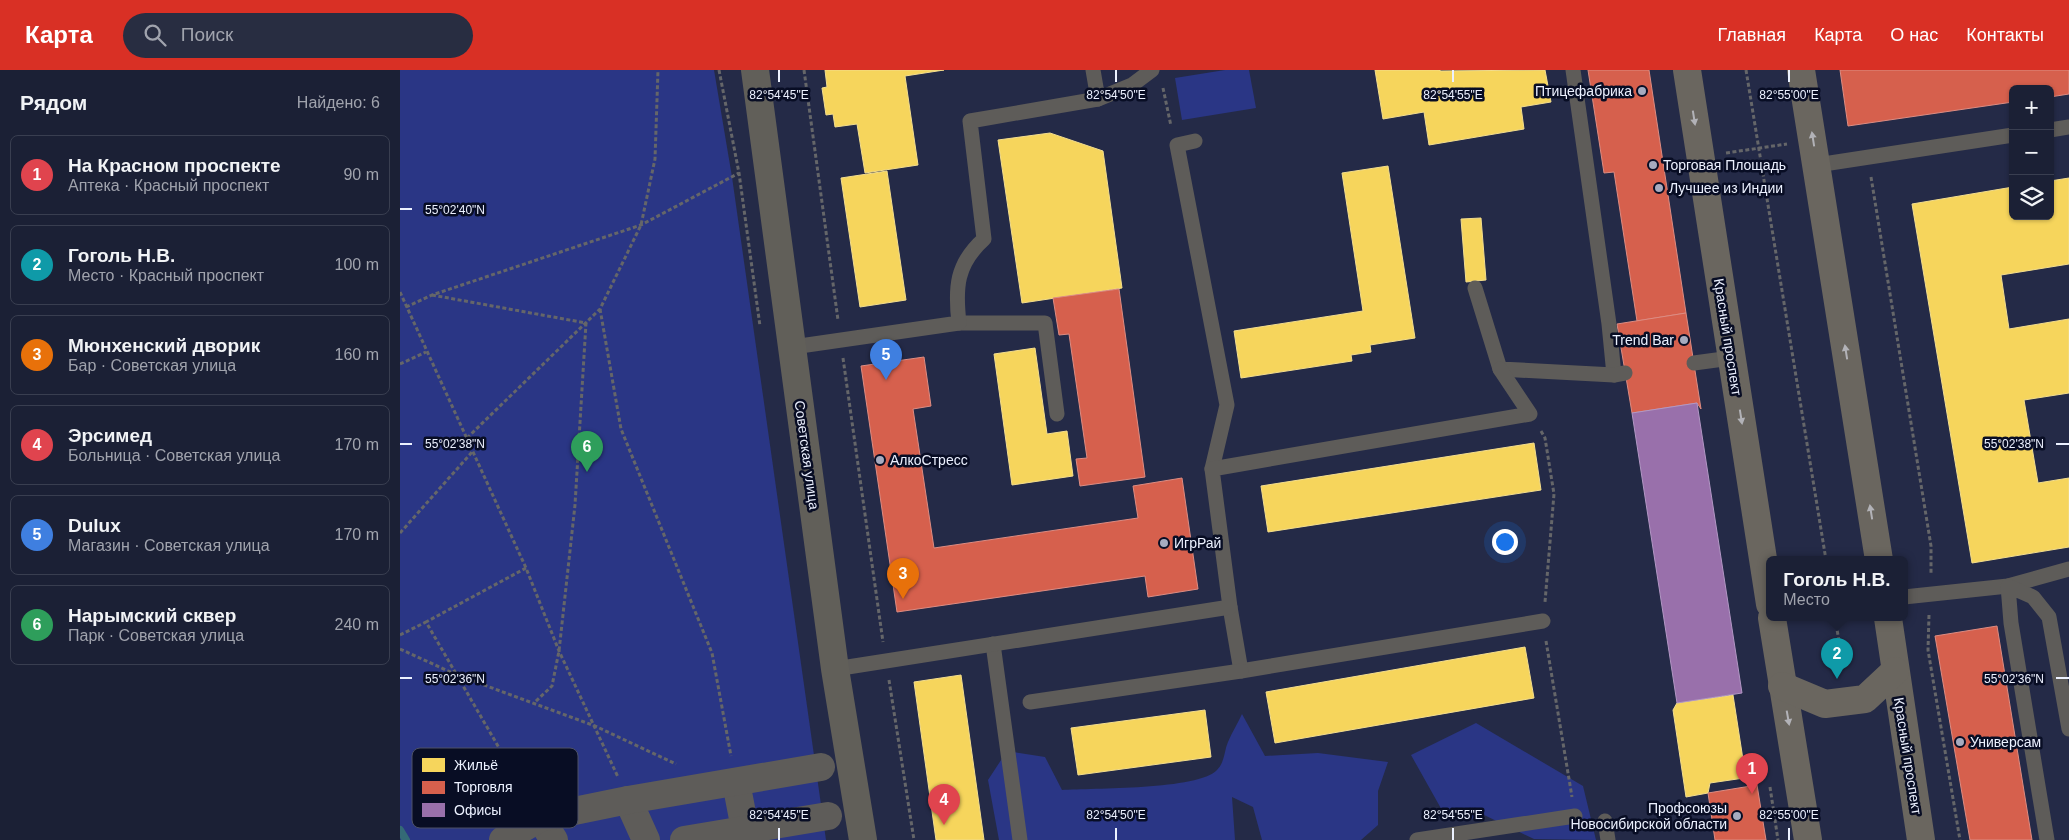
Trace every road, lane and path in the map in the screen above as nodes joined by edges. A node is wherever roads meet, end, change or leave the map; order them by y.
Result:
1 (658, 70) edge
2 (755, 70) edge
3 (804, 70) edge
4 (1093, 70) edge
5 (1152, 70) edge
6 (1573, 70) edge
7 (1687, 70) edge
8 (1746, 70) edge
9 (1801, 70) edge
10 (1162, 82) dead end
11 (1098, 99) junction
12 (1168, 114) dead end
13 (2069, 127) edge
14 (2054, 129) edge
15 (2009, 137) edge
16 (1195, 141) dead end
17 (1759, 148) junction
18 (1815, 153) junction
19 (1700, 157) junction
20 (1868, 157) junction
21 (739, 173) dead end
22 (641, 225) junction
23 (1475, 288) dead end
24 (400, 292) edge
25 (432, 295) junction
26 (406, 307) junction
27 (600, 309) junction
28 (586, 323) junction
29 (959, 323) junction
30 (840, 340) junction
31 (792, 347) junction
32 (426, 352) junction
33 (1731, 358) junction
34 (1694, 363) dead end
35 (400, 364) edge
36 (1500, 369) junction
37 (1058, 414) dead end
38 (467, 438) junction
39 (473, 451) junction
40 (1212, 469) junction
41 (400, 533) edge
42 (1825, 556) edge
43 (1878, 556) edge
44 (526, 568) junction
45 (2069, 569) edge
46 (1766, 579) edge
47 (2008, 586) junction
48 (1930, 594) junction
49 (1908, 597) edge
50 (1230, 607) junction
51 (1543, 621) dead end
52 (1772, 621) edge
53 (1836, 621) edge
54 (1888, 621) edge
55 (426, 622) junction
56 (400, 635) edge
57 (992, 644) junction
58 (400, 649) edge
59 (559, 651) junction
60 (886, 661) junction
61 (1843, 664) dead end
62 (835, 669) junction
63 (1241, 671) junction
64 (1895, 671) junction
65 (457, 675) junction
66 (1782, 686) junction
67 (1030, 702) dead end
68 (534, 703) junction
69 (595, 726) junction
70 (2069, 729) edge
71 (500, 748) edge
72 (821, 767) dead end
73 (685, 768) dead end
74 (736, 782) junction
75 (628, 800) junction
76 (828, 816) dead end
77 (1575, 816) dead end
78 (578, 818) edge
79 (1605, 821) dead end
80 (547, 829) edge
81 (746, 829) junction
82 (503, 840) edge
83 (646, 840) edge
84 (684, 840) edge
85 (863, 840) edge
86 (914, 840) edge
87 (1020, 840) edge
88 (1417, 840) edge
89 (1608, 840) edge
90 (1808, 840) edge
91 (1921, 840) edge
92 (1960, 840) edge
93 (2047, 840) edge

1 - 22 path
2 - 31 street, Советская улица
3 - 30 path
4 - 11 lane
5 - 11 lane
6 - 36 lane
7 -> 19 main road, Красный проспект
8 - 17 path
18 -> 9 main road
10 - 12 path
11 - 29 lane
13 - 14 lane
15 - 20 lane
16 - 40 lane
17 - 18 path
17 - 19 path
17 - 42 path
18 - 20 lane
43 -> 18 main road
19 - 33 main road, Красный проспект
20 - 48 path
21 - 22 path
22 - 25 path
22 - 27 path
23 - 36 lane
24 - 26 path
25 - 26 path
25 - 28 path
26 - 32 path
27 - 28 path
27 - 74 path
28 - 38 path
28 - 59 path
29 - 30 lane
29 - 37 lane
30 - 31 lane
30 - 60 path
31 - 62 street, Советская улица
32 - 35 path
32 - 38 path
33 - 34 lane
33 -> 46 main road, Красный проспект
36 - 40 lane
38 - 39 path
39 - 41 path
39 - 44 path
40 - 50 lane
44 - 55 path
44 - 59 path
45 - 47 lane
47 - 48 lane
47 - 70 lane
47 - 93 lane
48 - 49 lane
48 - 92 path
50 - 57 lane
50 - 63 lane
51 - 63 lane
52 - 66 main road
53 - 61 path
54 - 64 main road, Красный проспект
55 - 56 path
55 - 65 path
57 - 60 lane
57 - 87 lane
58 - 65 path
59 - 68 path
59 - 69 path
60 - 62 lane
60 - 86 path
62 - 85 street, Советская улица
63 - 67 lane
64 - 66 main road, Красный проспект
64 - 91 main road, Красный проспект
65 - 68 path
65 - 71 path
66 -> 90 main road
68 - 69 path
69 - 73 path
69 - 75 path
72 - 74 street
74 - 75 street
74 - 81 street
75 - 78 street
75 - 83 street
76 - 81 street
77 - 88 lane
79 - 89 lane
80 - 82 street
81 - 84 street

